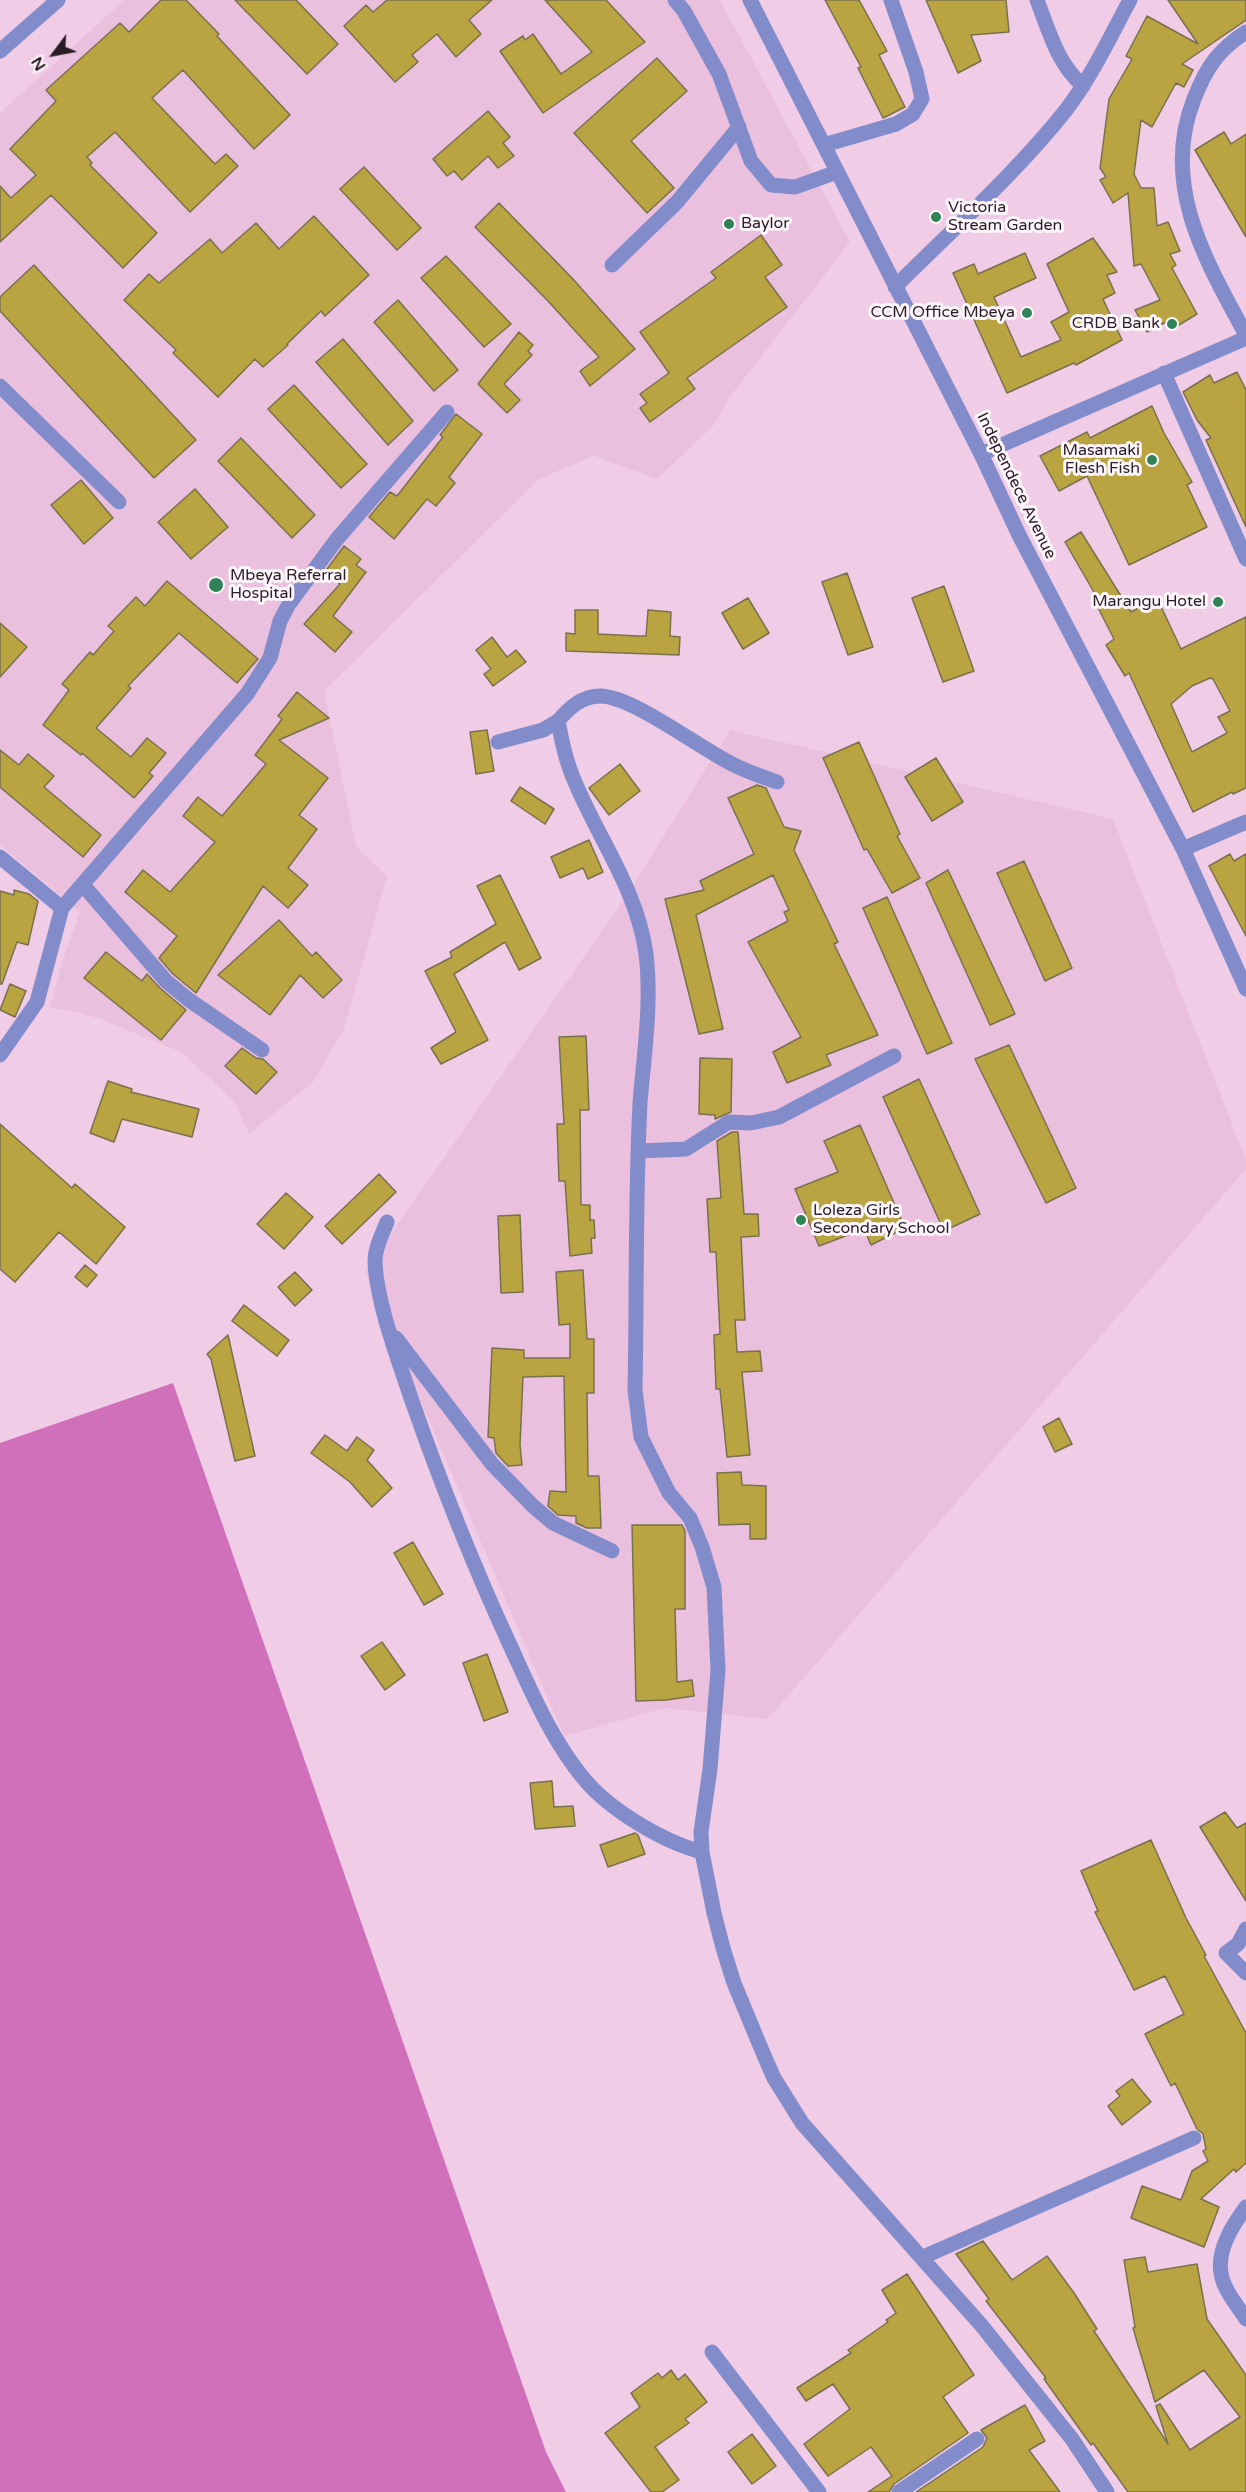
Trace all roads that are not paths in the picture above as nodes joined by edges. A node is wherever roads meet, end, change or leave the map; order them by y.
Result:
1 (58, 0) edge
2 (675, 0) edge
3 (750, 0) edge
4 (891, 0) edge
5 (1037, 0) edge
6 (1130, 0) edge
7 (1246, 32) edge
8 (0, 51) edge
9 (1083, 86) junction
10 (739, 127) junction
11 (824, 145) junction
12 (837, 172) junction
13 (612, 266) dead end
14 (895, 287) junction
15 (1246, 336) edge
16 (1164, 373) junction
17 (0, 386) edge
18 (447, 412) dead end
19 (981, 454) junction
20 (119, 502) dead end
21 (1246, 559) edge
22 (558, 721) junction
23 (498, 742) dead end
24 (777, 782) dead end
25 (1246, 822) edge
26 (1183, 849) junction
27 (0, 857) edge
28 (83, 885) junction
29 (62, 909) junction
30 (1246, 989) edge
31 (262, 1050) dead end
32 (0, 1055) edge
33 (894, 1056) dead end
34 (639, 1151) junction
35 (387, 1222) dead end
36 (391, 1332) junction
37 (612, 1551) dead end
38 (702, 1852) junction
39 (1246, 1929) edge
40 (1246, 1973) edge
41 (1194, 2138) dead end
42 (1246, 2207) edge
43 (923, 2257) junction
44 (1246, 2319) edge
45 (712, 2352) dead end
46 (977, 2439) dead end
47 (819, 2492) edge
48 (899, 2492) edge
49 (1107, 2492) edge

1 - 8 street
2 - 10 street
3 - 11 street, Independece Avenue
4 - 11 street
5 - 9 street
6 - 9 street
7 - 15 street
9 - 14 street
10 - 12 street
10 - 13 street
11 - 12 street, Independece Avenue
12 - 14 street, Independece Avenue
14 - 19 street, Independece Avenue
15 - 16 street
16 - 19 street
16 - 21 street
17 - 20 street
18 - 28 street
19 - 26 street, Independece Avenue
22 - 23 street
22 - 24 street
22 - 34 street
25 - 26 street
26 - 30 street, Independece Avenue
27 - 29 street
28 - 29 street
28 - 31 street
29 - 32 street
33 - 34 street
34 - 38 street
35 - 36 street
36 - 37 street
36 - 38 street
38 - 43 street
39 - 40 street
41 - 43 street
42 - 44 street
43 - 49 street
45 - 47 street
46 - 48 street

